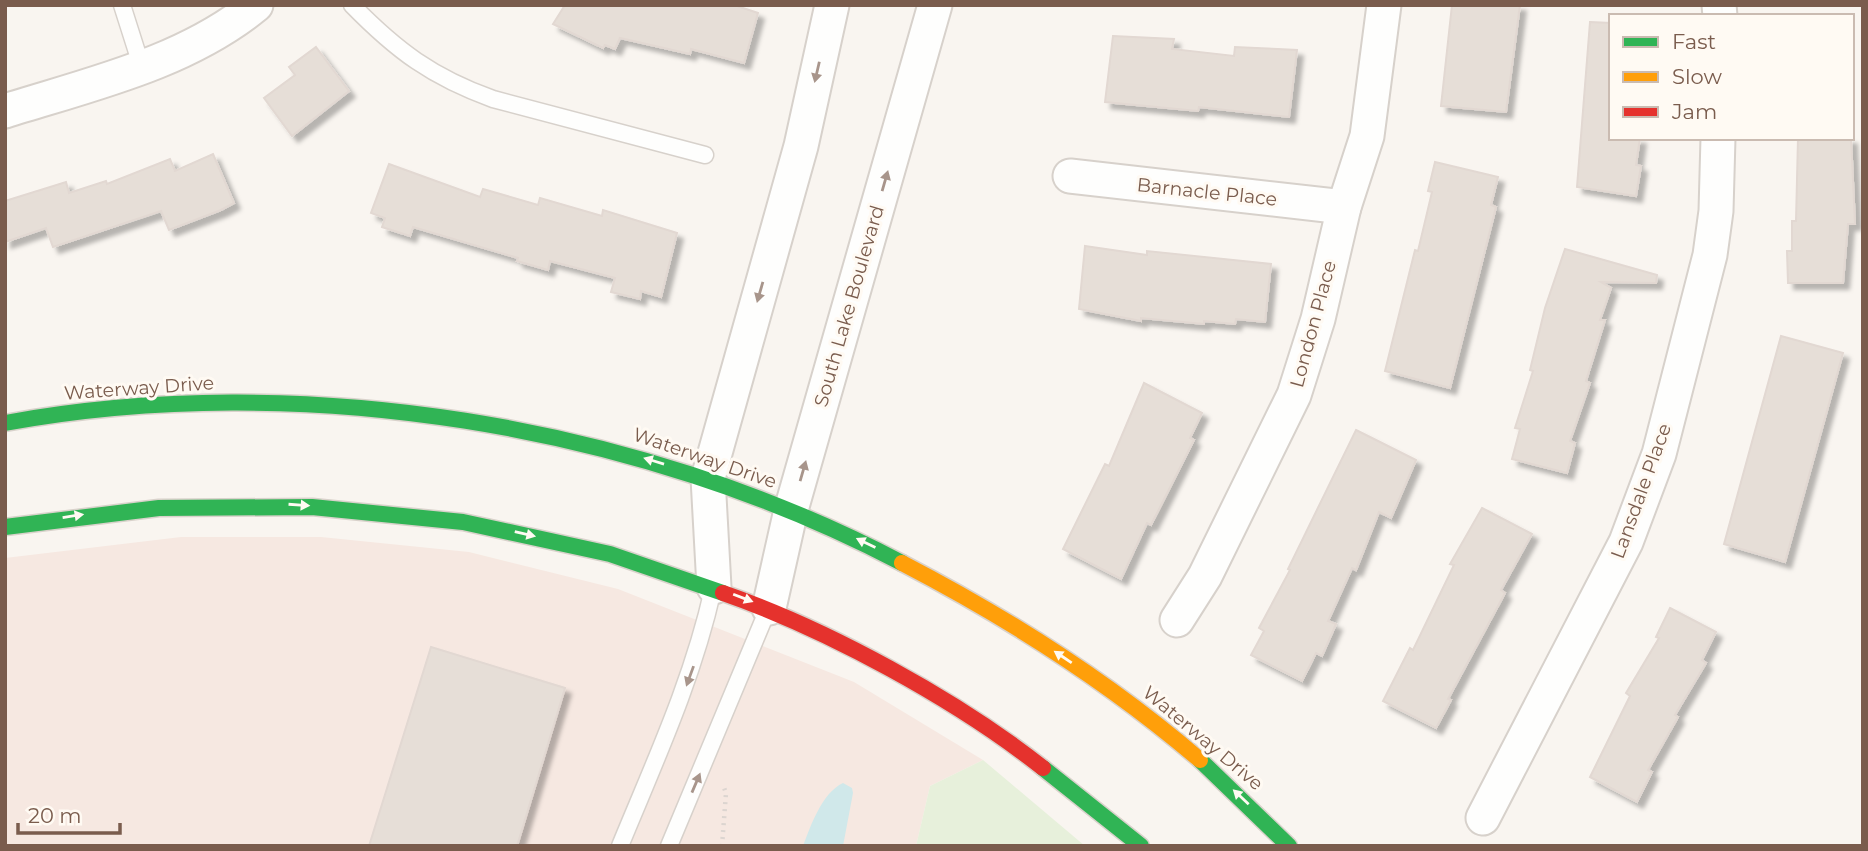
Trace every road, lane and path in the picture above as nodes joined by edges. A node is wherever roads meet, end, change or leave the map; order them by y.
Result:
1 (122, 5) edge
2 (256, 5) edge
3 (352, 5) edge
4 (832, 5) edge
5 (935, 5) edge
6 (1384, 5) edge
7 (142, 68) junction
8 (5, 111) edge
9 (1718, 140) edge
10 (705, 155) dead end
11 (1070, 176) dead end
12 (1344, 207) junction
13 (5, 423) edge
14 (708, 478) junction
15 (791, 510) junction
16 (5, 527) edge
17 (714, 587) junction
18 (769, 608) junction
19 (1177, 620) dead end
20 (723, 785) dead end
21 (1483, 818) dead end
22 (620, 846) edge
23 (669, 846) edge
24 (722, 846) edge
25 (1141, 846) edge
26 (1289, 846) edge

1 - 7 lane
2 - 7 street
3 - 10 lane
4 -> 14 street
15 -> 5 street, South Lake Boulevard
6 - 12 street, London Place
7 - 8 street
9 - 21 street, Lansdale Place
11 - 12 street, Barnacle Place
12 - 19 street, London Place
14 -> 13 street, Waterway Drive
14 - 15 street, Waterway Drive
14 - 17 street
15 - 18 street, South Lake Boulevard
26 -> 15 street, Waterway Drive
16 -> 17 street
17 -> 18 street
17 -> 22 lane
23 -> 18 lane
18 - 25 street
20 - 24 path

